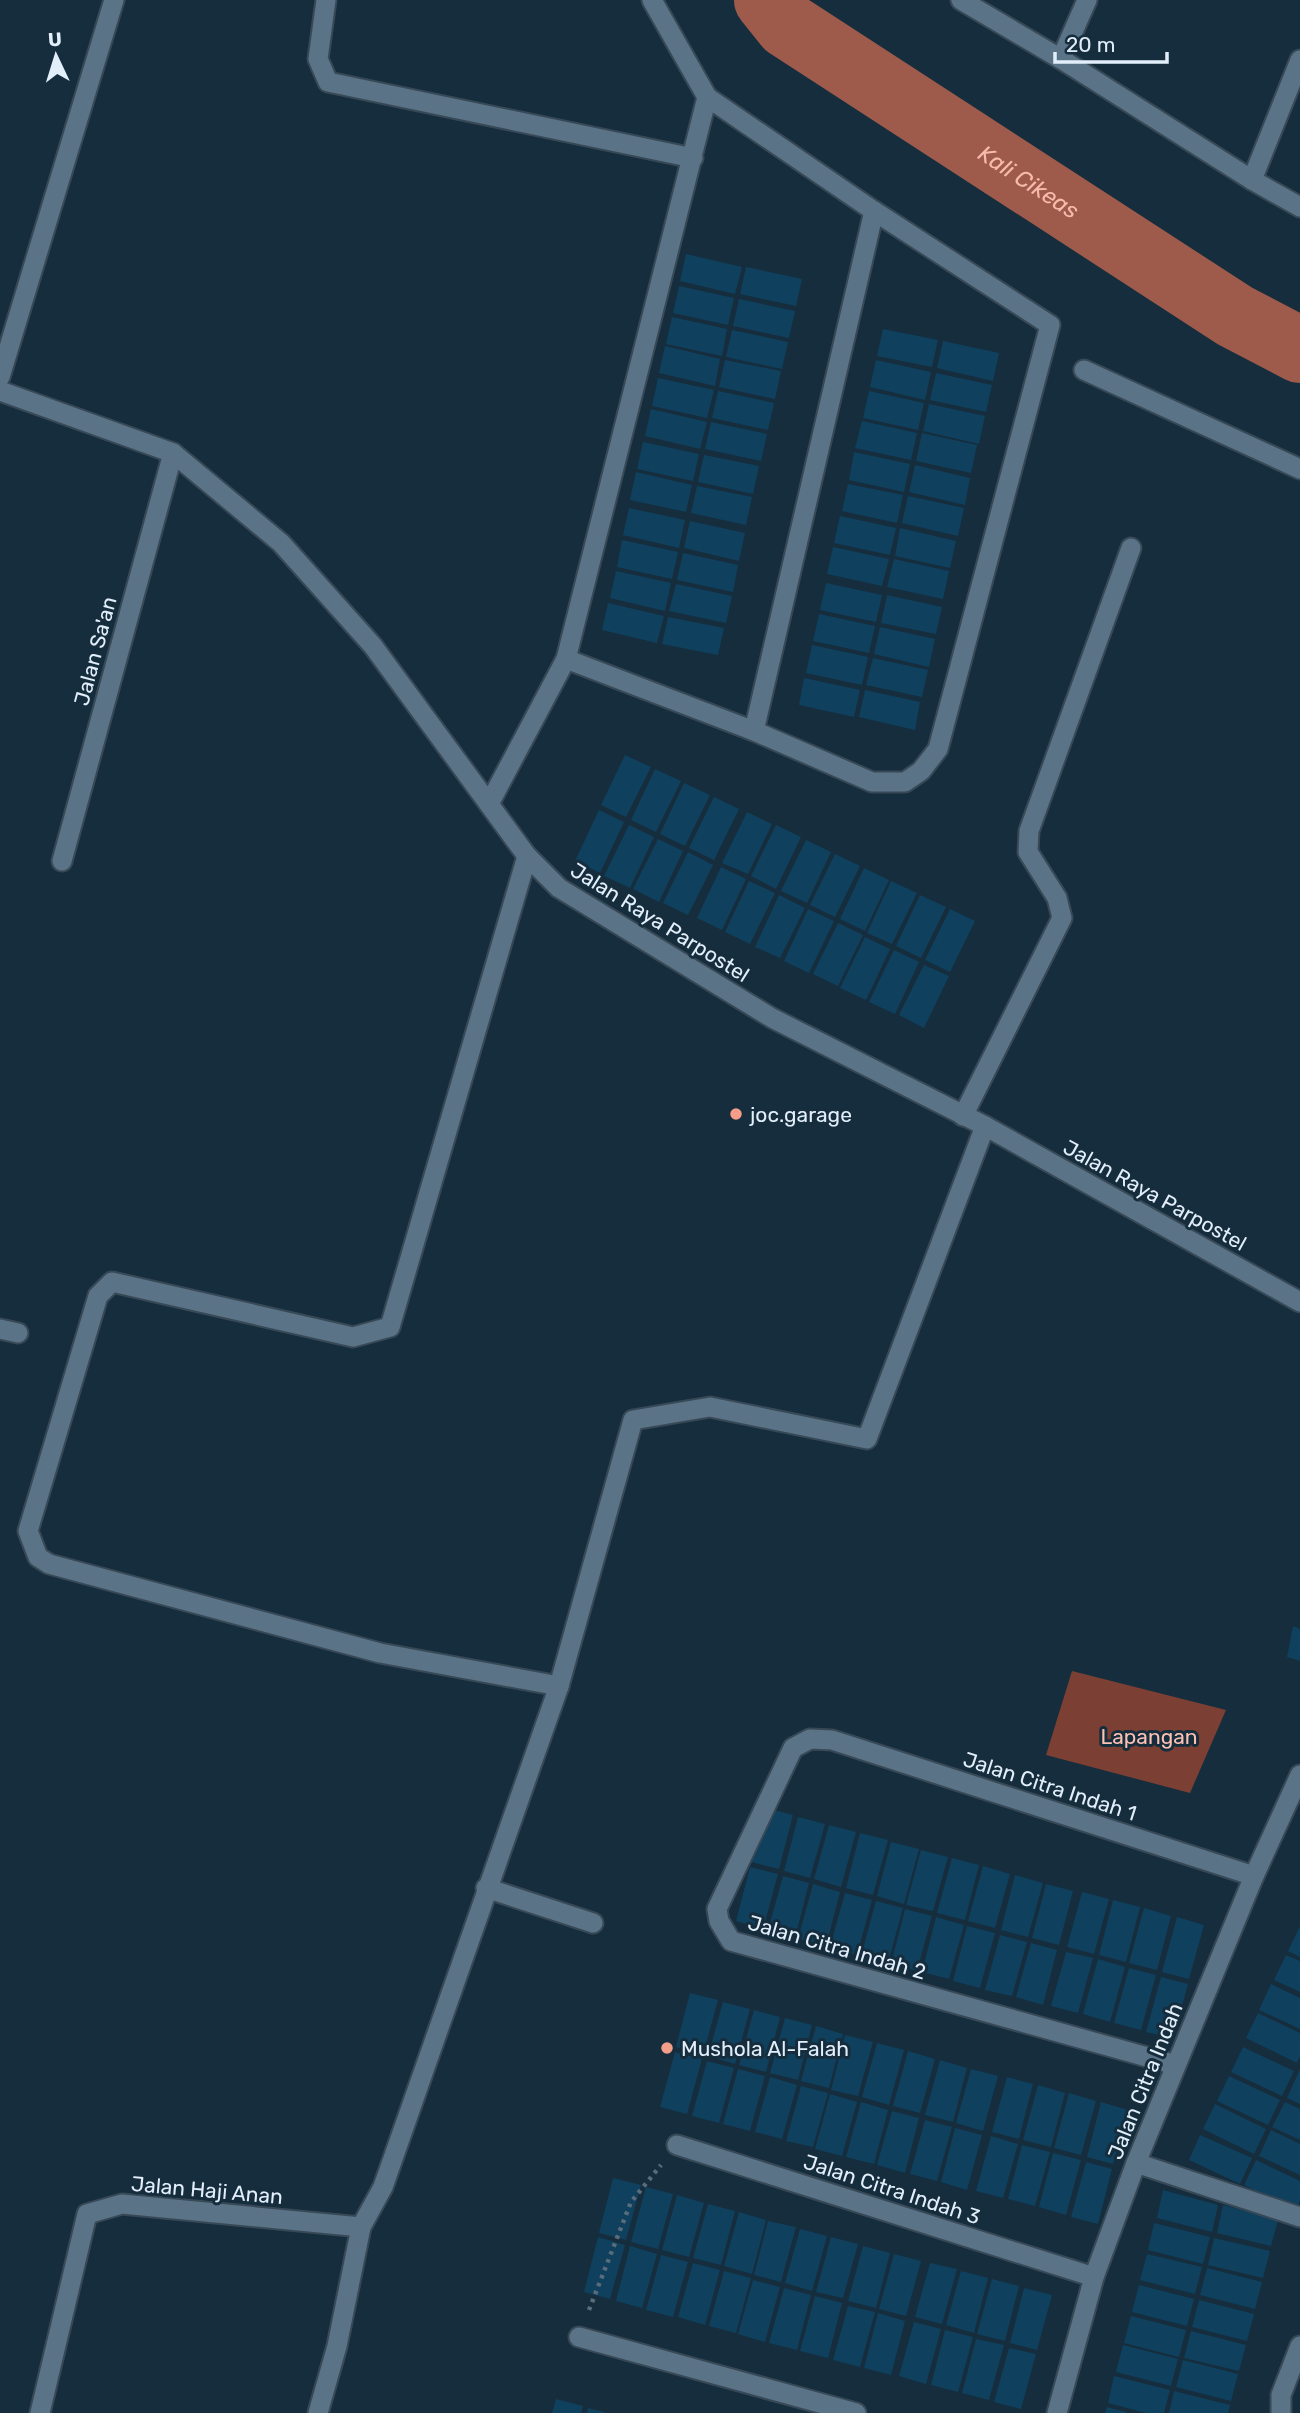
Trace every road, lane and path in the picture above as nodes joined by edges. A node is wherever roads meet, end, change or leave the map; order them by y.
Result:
1 (114, 0) edge
2 (326, 0) edge
3 (652, 0) edge
4 (961, 0) edge
5 (1087, 0) edge
6 (1062, 59) junction
7 (1300, 60) edge
8 (707, 97) junction
9 (693, 158) junction
10 (1252, 180) junction
11 (1300, 206) edge
12 (874, 211) junction
13 (1084, 370) dead end
14 (0, 377) edge
15 (0, 391) edge
16 (173, 453) junction
17 (1300, 469) edge
18 (1131, 548) dead end
19 (566, 659) junction
20 (754, 731) junction
21 (489, 804) junction
22 (527, 856) junction
23 (62, 861) dead end
24 (964, 1115) junction
25 (985, 1126) junction
26 (1300, 1302) edge
27 (559, 1686) junction
28 (832, 1740) joint
29 (1300, 1775) edge
30 (1254, 1876) junction
31 (486, 1888) junction
32 (593, 1923) dead end
33 (1176, 2065) junction
34 (677, 2145) joint
35 (1136, 2163) junction
36 (1300, 2217) edge
37 (361, 2227) junction
38 (1094, 2277) junction
39 (579, 2337) joint
40 (1300, 2346) edge
41 (40, 2413) edge
42 (318, 2413) edge
43 (856, 2413) edge
44 (1057, 2413) edge
45 (1281, 2413) edge

1 - 14 street
2 - 9 street
3 - 8 street
4 - 6 street
5 - 6 street
6 - 10 street
7 - 10 street
8 - 9 street
8 - 12 street
9 - 19 street
10 - 11 street
12 - 20 street
12 - 20 street
13 - 17 street
15 - 16 street, Jalan Raya Parpostel
16 - 21 street, Jalan Raya Parpostel
16 - 23 street, Jalan Sa'an
18 - 24 street
19 - 20 street
19 - 21 street
21 - 22 street, Jalan Raya Parpostel
22 - 24 street, Jalan Raya Parpostel
22 - 27 street
24 - 25 street, Jalan Raya Parpostel
25 - 26 street, Jalan Raya Parpostel
25 - 27 street
27 - 31 street
28 - 30 street, Jalan Citra Indah 1
28 - 33 street, Jalan Citra Indah 2
29 - 30 street, Jalan Citra Indah
30 - 33 street, Jalan Citra Indah
31 - 32 street
31 - 37 street
33 - 35 street, Jalan Citra Indah
34 - 38 street, Jalan Citra Indah 3
34 - 39 path
35 - 36 street
35 - 38 street, Jalan Citra Indah
37 - 41 street, Jalan Haji Anan
37 - 42 street
38 - 44 street, Jalan Citra Indah
39 - 43 street
40 - 45 street

